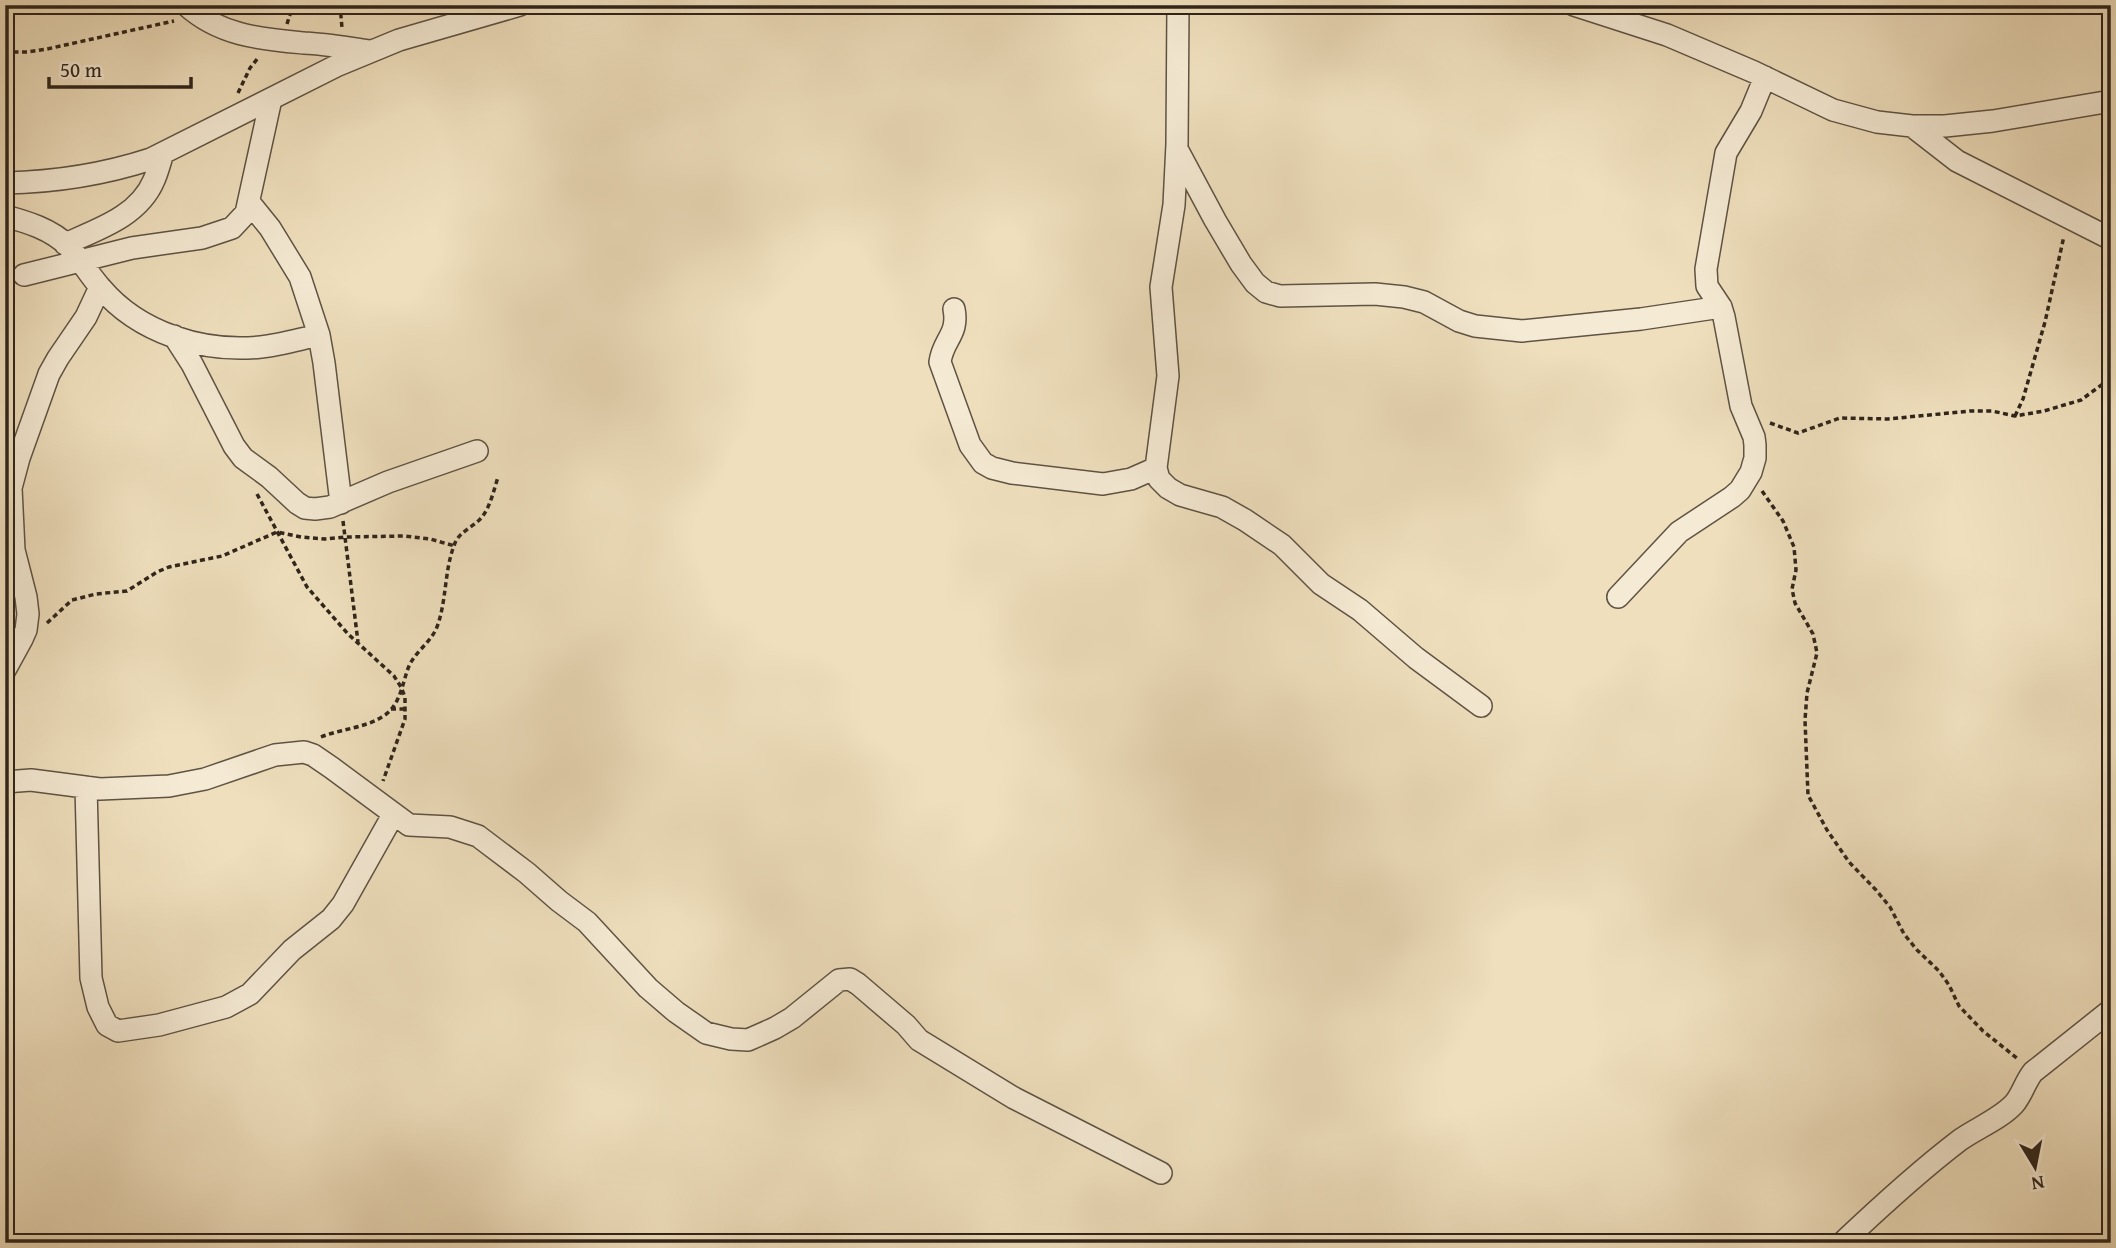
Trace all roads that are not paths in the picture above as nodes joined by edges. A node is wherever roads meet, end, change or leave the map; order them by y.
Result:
1 (520, 5) edge
2 (1178, 5) edge
3 (1574, 5) edge
4 (193, 10) edge
5 (372, 51) junction
6 (1765, 77) junction
7 (271, 99) junction
8 (2111, 101) edge
9 (1912, 126) junction
10 (1177, 149) junction
11 (163, 153) junction
12 (5, 183) edge
13 (249, 202) junction
14 (5, 216) edge
15 (2111, 239) edge
16 (65, 244) junction
17 (80, 261) junction
18 (15, 277) edge
19 (99, 285) junction
20 (1721, 307) junction
21 (954, 309) dead end
22 (319, 335) junction
23 (174, 336) junction
24 (477, 451) dead end
25 (1156, 468) junction
26 (341, 503) junction
27 (1618, 597) dead end
28 (5, 670) edge
29 (1481, 706) dead end
30 (5, 782) edge
31 (86, 787) junction
32 (393, 814) junction
33 (2111, 1010) edge
34 (1161, 1173) dead end
35 (1842, 1243) edge

1 - 5 street
2 - 10 street
3 - 6 street
4 - 5 street
5 - 7 street
6 - 9 street
6 - 20 street
7 - 11 street
7 - 13 street
8 - 9 street
9 - 15 street
10 - 20 street
10 - 25 street
11 - 12 street
11 - 16 street
13 - 17 street
13 - 22 street
14 - 16 street
16 - 17 street
17 - 18 street
17 - 19 street
18 - 19 street
19 - 23 street
19 - 28 street
20 - 27 street
21 - 25 street
22 - 23 street
22 - 26 street
23 - 26 street
24 - 26 street
25 - 29 street
30 - 31 street
31 - 32 street
31 - 32 street
32 - 34 street
33 - 35 street

